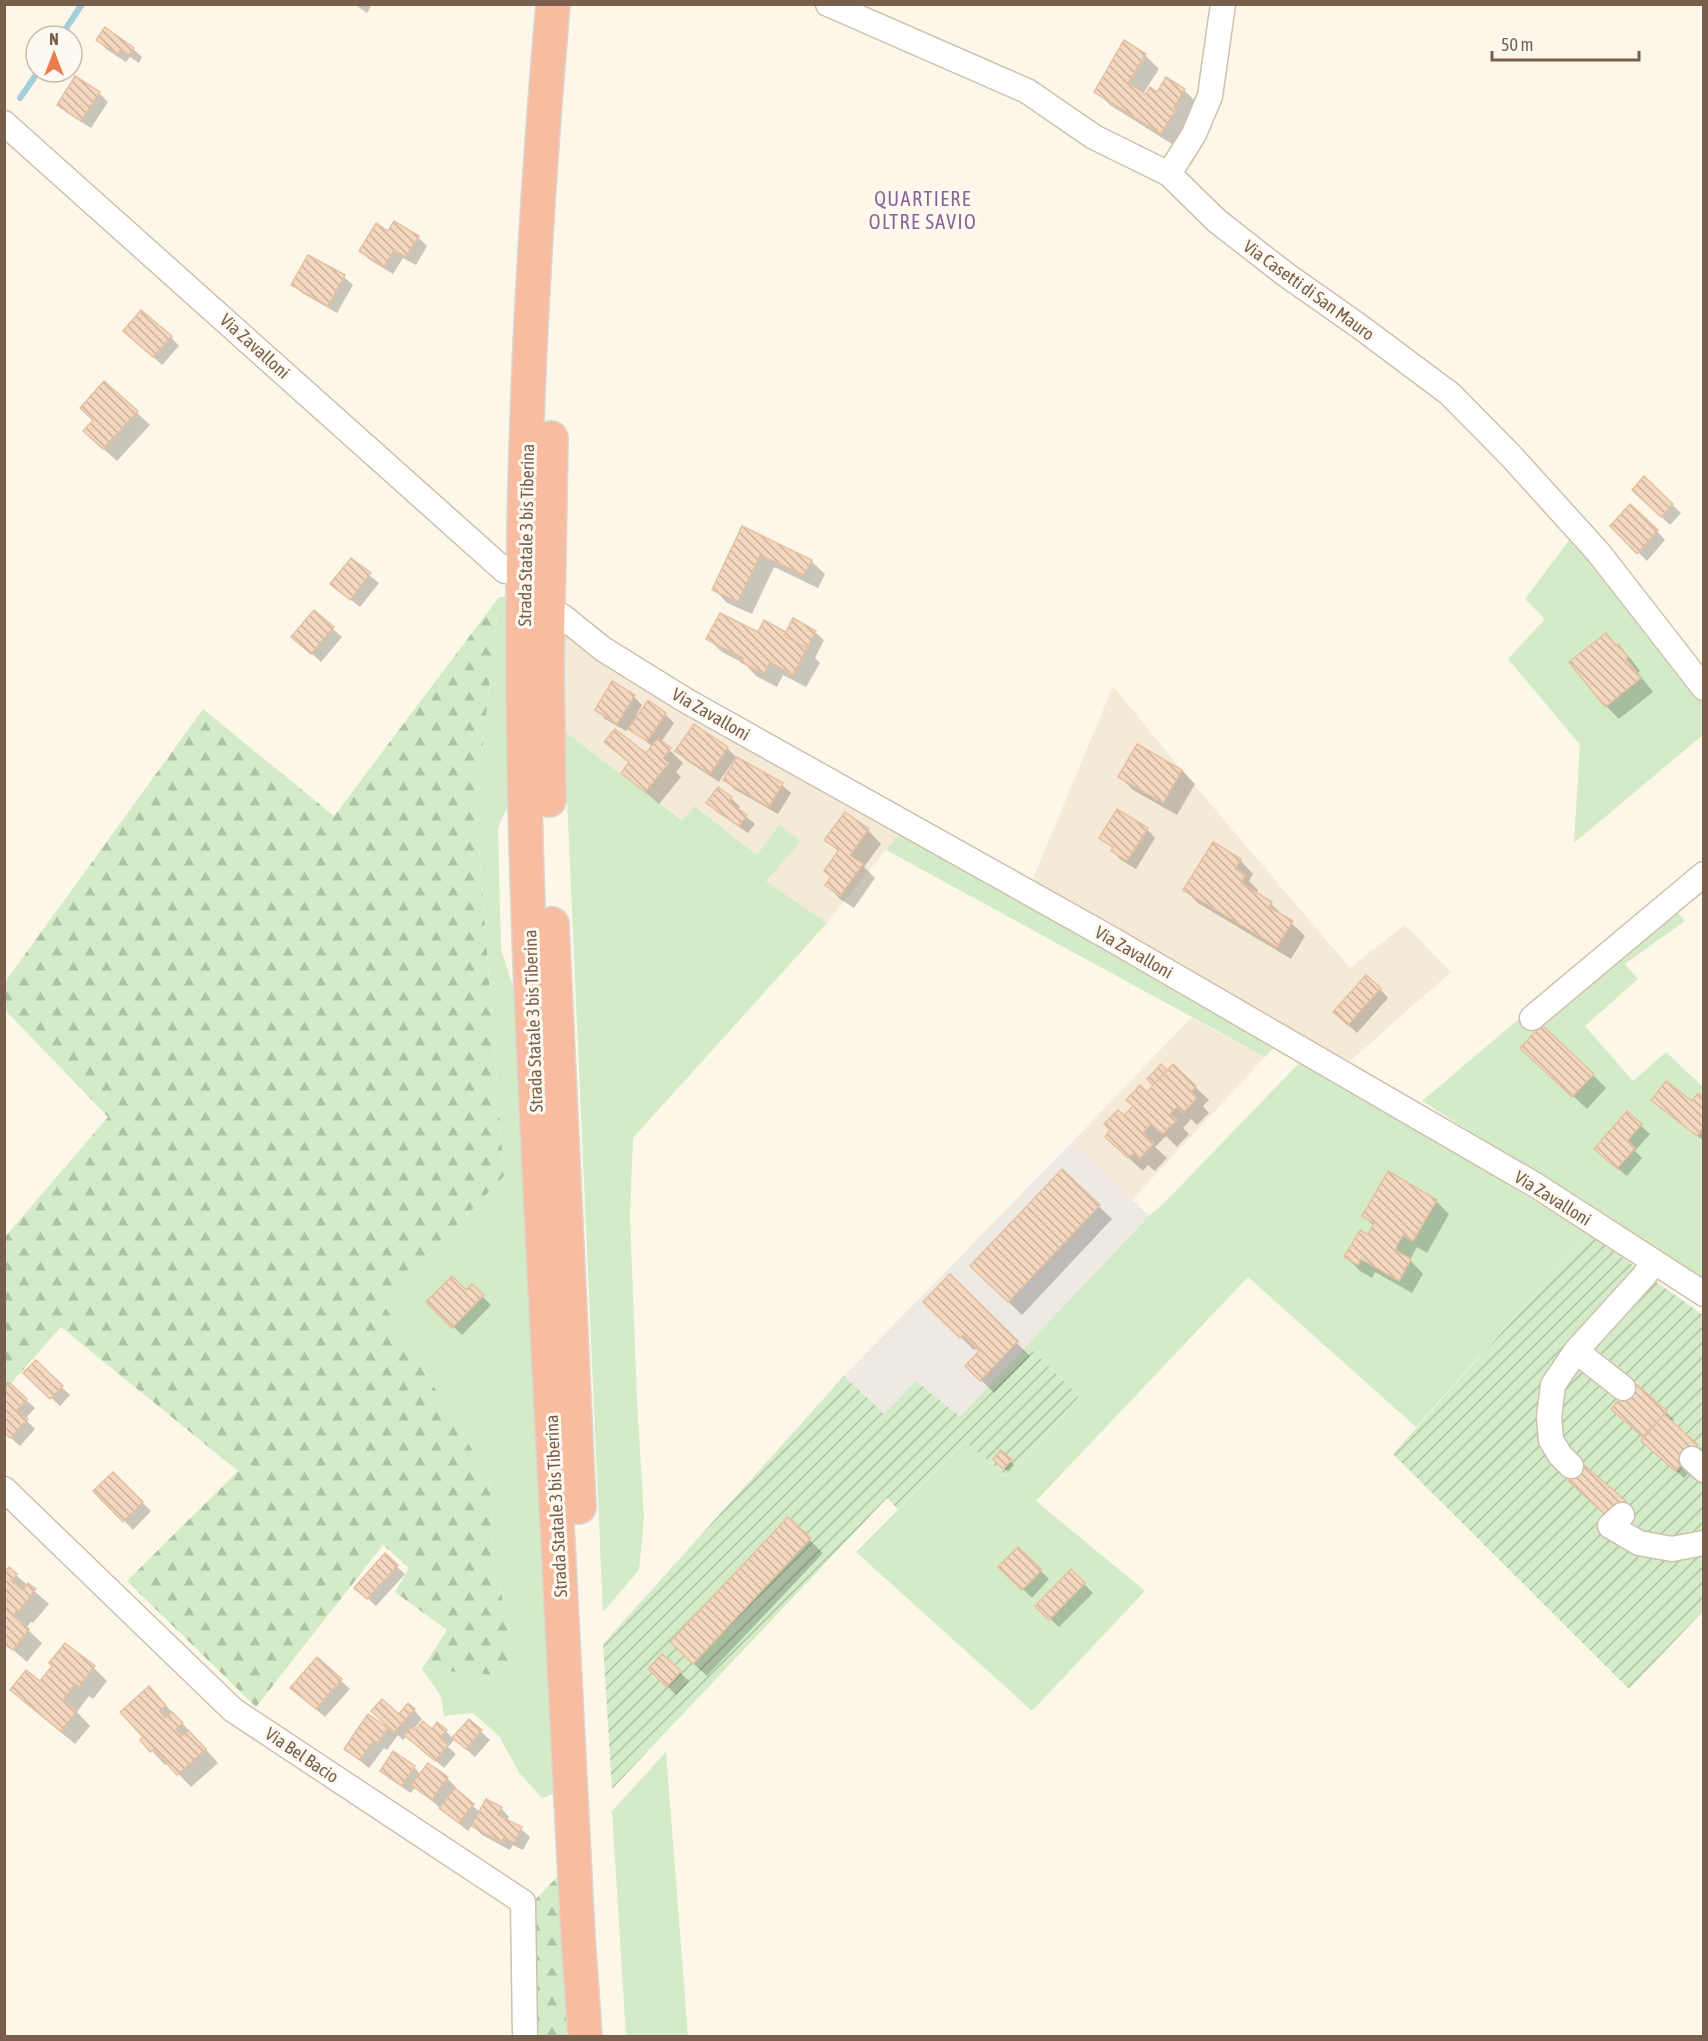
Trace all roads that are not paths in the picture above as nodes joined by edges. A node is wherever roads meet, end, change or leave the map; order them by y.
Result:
1 (553, 4) edge
2 (576, 4) edge
3 (828, 4) edge
4 (1223, 4) edge
5 (4, 123) edge
6 (1169, 174) junction
7 (504, 571) dead end
8 (562, 616) dead end
9 (1704, 688) edge
10 (1704, 874) edge
11 (1532, 1018) dead end
12 (1654, 1262) junction
13 (1704, 1294) edge
14 (1576, 1351) junction
15 (1623, 1388) dead end
16 (1571, 1466) dead end
17 (4, 1489) edge
18 (1622, 1515) dead end
19 (1704, 1543) edge
20 (571, 1571) junction
21 (589, 1936) junction
22 (525, 2037) edge
23 (585, 2037) edge
24 (607, 2037) edge

1 - 20 highway, Strada Statale 3 bis Tiberina
2 - 20 highway, Strada Statale 3 bis Tiberina
3 - 6 street, Via Casetti di San Mauro
4 - 6 street
5 - 7 street, Via Zavalloni
6 - 9 street, Via Casetti di San Mauro
8 - 12 street, Via Zavalloni
10 - 11 street
12 - 13 street, Via Zavalloni
12 - 14 street
14 - 15 street
14 - 16 street
17 - 22 street, Via Bel Bacio
18 - 19 street
20 - 21 highway, Strada Statale 3 bis Tiberina
21 - 23 highway, Strada Statale 3 bis Tiberina
21 - 24 highway, Strada Statale 3 bis Tiberina

